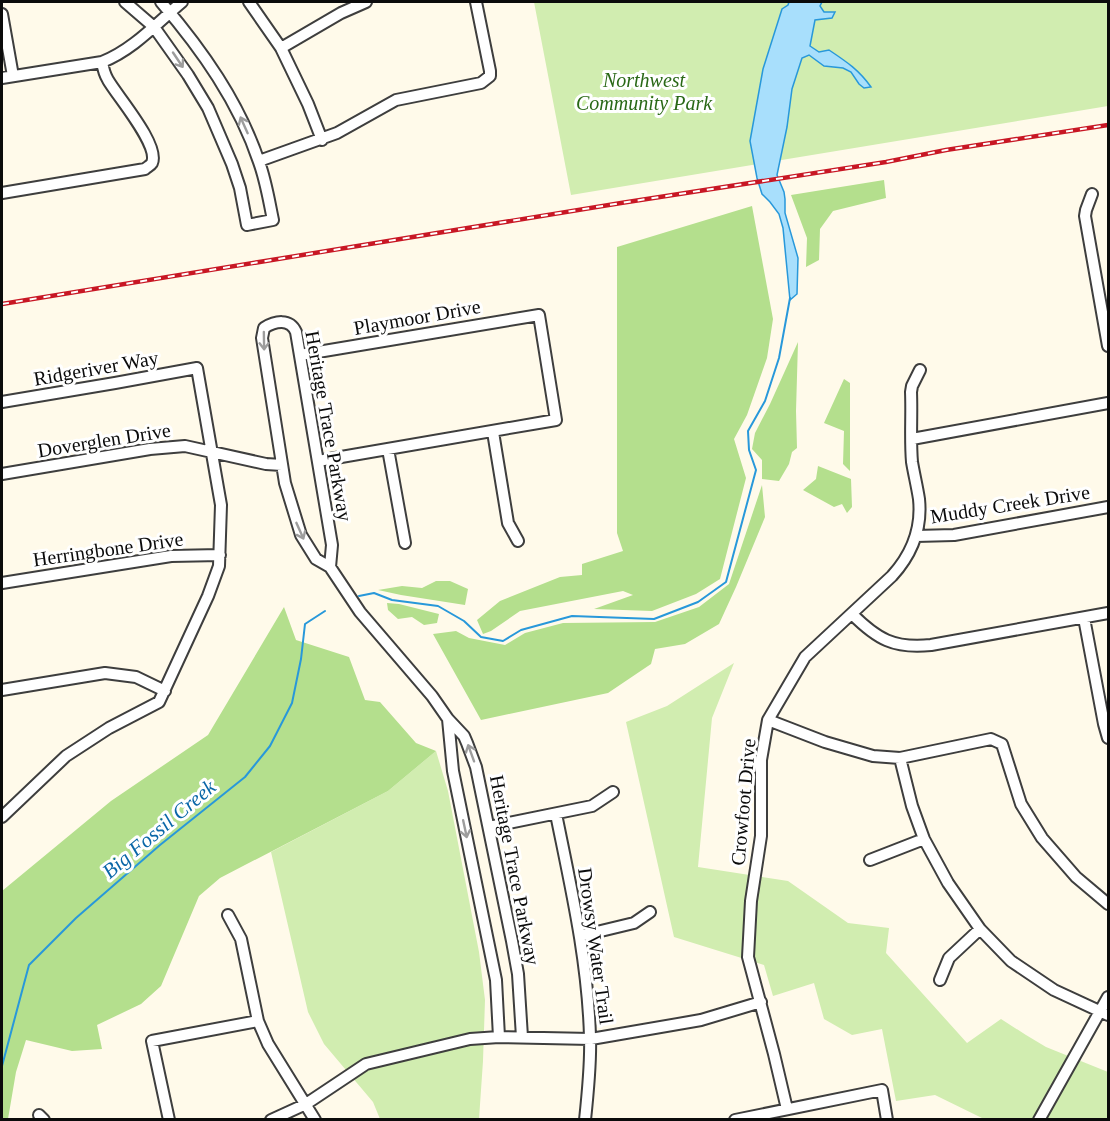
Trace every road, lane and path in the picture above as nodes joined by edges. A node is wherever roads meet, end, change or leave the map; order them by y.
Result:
1 (125, 2) edge
2 (161, 2) edge
3 (182, 2) edge
4 (249, 2) edge
5 (366, 2) edge
6 (477, 2) edge
7 (170, 12) junction
8 (2, 14) edge
9 (154, 27) junction
10 (281, 48) junction
11 (102, 62) junction
12 (7, 77) edge
13 (322, 140) junction
14 (259, 161) junction
15 (2, 193) edge
16 (1092, 194) dead end
17 (1105, 302) edge
18 (1108, 346) edge
19 (300, 355) junction
20 (920, 370) dead end
21 (2, 402) edge
22 (1108, 403) edge
23 (493, 432) junction
24 (912, 439) junction
25 (388, 449) junction
26 (212, 452) junction
27 (318, 461) junction
28 (282, 465) junction
29 (2, 474) edge
30 (1108, 507) edge
31 (916, 536) junction
32 (518, 541) dead end
33 (405, 543) dead end
34 (220, 555) junction
35 (330, 567) junction
36 (2, 583) edge
37 (1108, 613) edge
38 (852, 614) junction
39 (1084, 618) junction
40 (2, 690) edge
41 (165, 691) junction
42 (448, 719) junction
43 (768, 720) junction
44 (1108, 738) edge
45 (900, 758) junction
46 (613, 792) dead end
47 (556, 814) junction
48 (2, 817) edge
49 (489, 827) junction
50 (924, 838) junction
51 (870, 860) dead end
52 (1108, 904) edge
53 (650, 912) dead end
54 (228, 915) dead end
55 (980, 929) junction
56 (580, 936) junction
57 (940, 980) dead end
58 (1108, 997) edge
59 (761, 1002) junction
60 (1105, 1013) edge
61 (258, 1021) junction
62 (499, 1037) junction
63 (522, 1037) junction
64 (591, 1039) junction
65 (306, 1104) junction
66 (787, 1109) junction
67 (169, 1119) edge
68 (271, 1119) edge
69 (315, 1119) edge
70 (585, 1119) edge
71 (735, 1119) edge
72 (887, 1119) edge
73 (1039, 1119) edge

1 - 9 street
2 - 7 street
3 - 7 street
4 - 10 street
5 - 10 street
6 - 13 street
7 - 9 street
14 -> 7 street
8 - 12 street
9 - 11 street
9 -> 14 street
10 - 13 street
11 - 12 street
11 - 15 street
13 - 14 street
16 - 17 street
17 - 18 street
19 - 23 street, Playmoor Drive
19 - 27 street, Heritage Trace Parkway
19 -> 28 street, Heritage Trace Parkway
20 - 24 street, Crowfoot Drive
21 - 26 street, Ridgeriver Way
22 - 24 street
23 - 25 street
23 - 32 street
24 - 31 street, Crowfoot Drive
25 - 27 street
25 - 33 street
26 - 28 street, Doverglen Drive
26 - 29 street, Doverglen Drive
26 - 34 street
27 - 35 street, Heritage Trace Parkway
28 -> 35 street, Heritage Trace Parkway
30 - 31 street, Muddy Creek Drive
31 - 38 street, Crowfoot Drive
34 - 36 street, Herringbone Drive
34 - 41 street
35 - 42 street, Heritage Trace Parkway
37 - 39 street
38 - 39 street
38 - 43 street, Crowfoot Drive
39 - 44 street
40 - 41 street
41 - 48 street
49 -> 42 street, Heritage Trace Parkway
42 -> 62 street, Heritage Trace Parkway
43 - 45 street
43 - 59 street, Crowfoot Drive
45 - 50 street
45 - 52 street
46 - 47 street
47 - 49 street
47 - 56 street, Drowsy Water Trail
49 - 63 street, Heritage Trace Parkway
50 - 51 street
50 - 55 street
53 - 56 street
54 - 61 street
55 - 57 street
55 - 60 street
56 - 64 street, Drowsy Water Trail
58 - 60 street
59 - 64 street
59 - 66 street, Crowfoot Drive
60 - 73 street
61 - 65 street
61 - 67 street
62 - 63 street
62 - 65 street
63 - 64 street
64 - 70 street, Drowsy Water Trail
65 - 68 street
65 - 69 street
66 - 71 street
66 - 72 street

